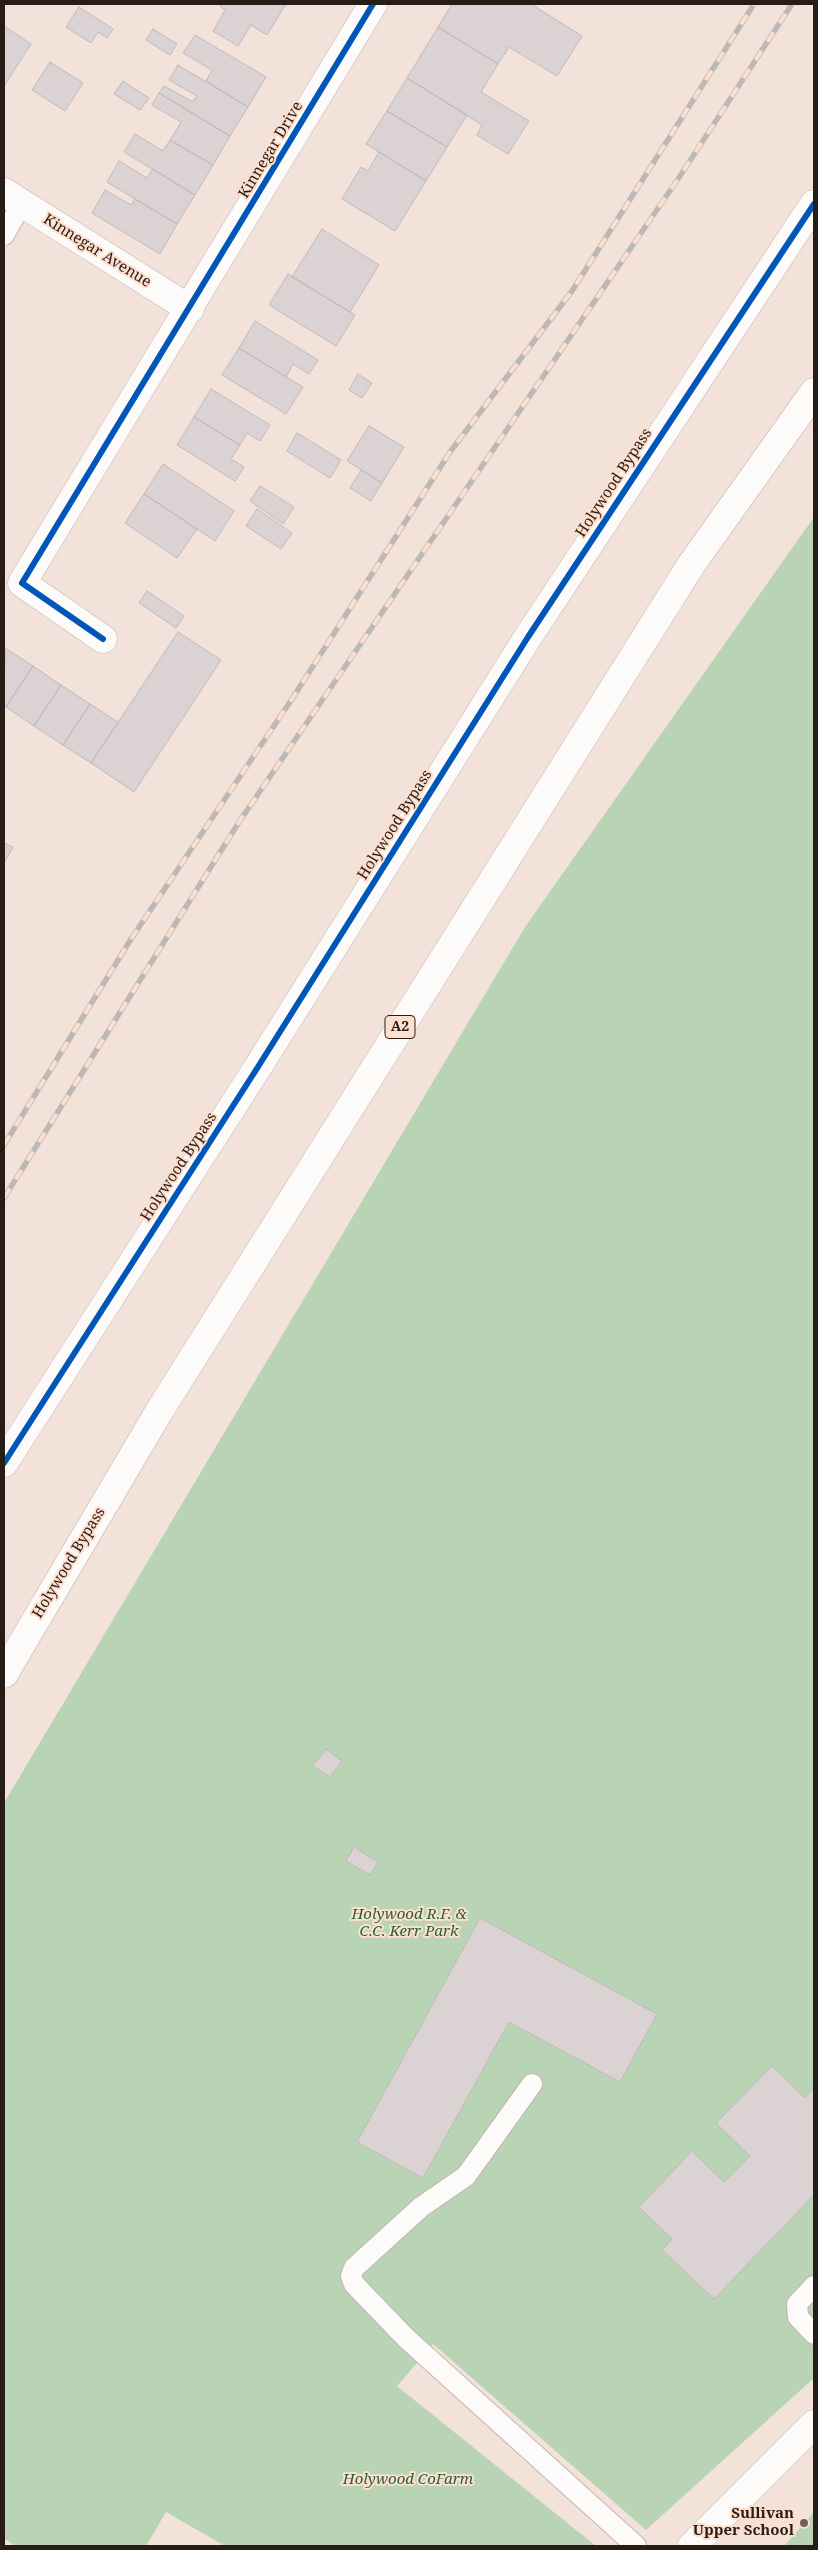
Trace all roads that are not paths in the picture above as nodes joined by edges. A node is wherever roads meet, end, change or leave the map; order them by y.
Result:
1 (373, 4) edge
2 (13, 198) edge
3 (814, 204) edge
4 (4, 235) edge
5 (190, 309) junction
6 (814, 392) edge
7 (104, 639) dead end
8 (4, 1463) edge
9 (4, 1674) edge
10 (532, 2084) dead end
11 (814, 2286) edge
12 (814, 2334) edge
13 (814, 2424) edge
14 (636, 2546) edge
15 (692, 2546) edge

1 - 5 main road, Kinnegar Drive
2 - 4 lane
2 - 5 main road, Kinnegar Avenue
3 - 8 main road, Holywood Bypass
5 - 7 main road, Kinnegar Drive
6 - 9 main road, Holywood Bypass / A2
10 - 14 lane
11 - 12 lane
13 - 15 main road

